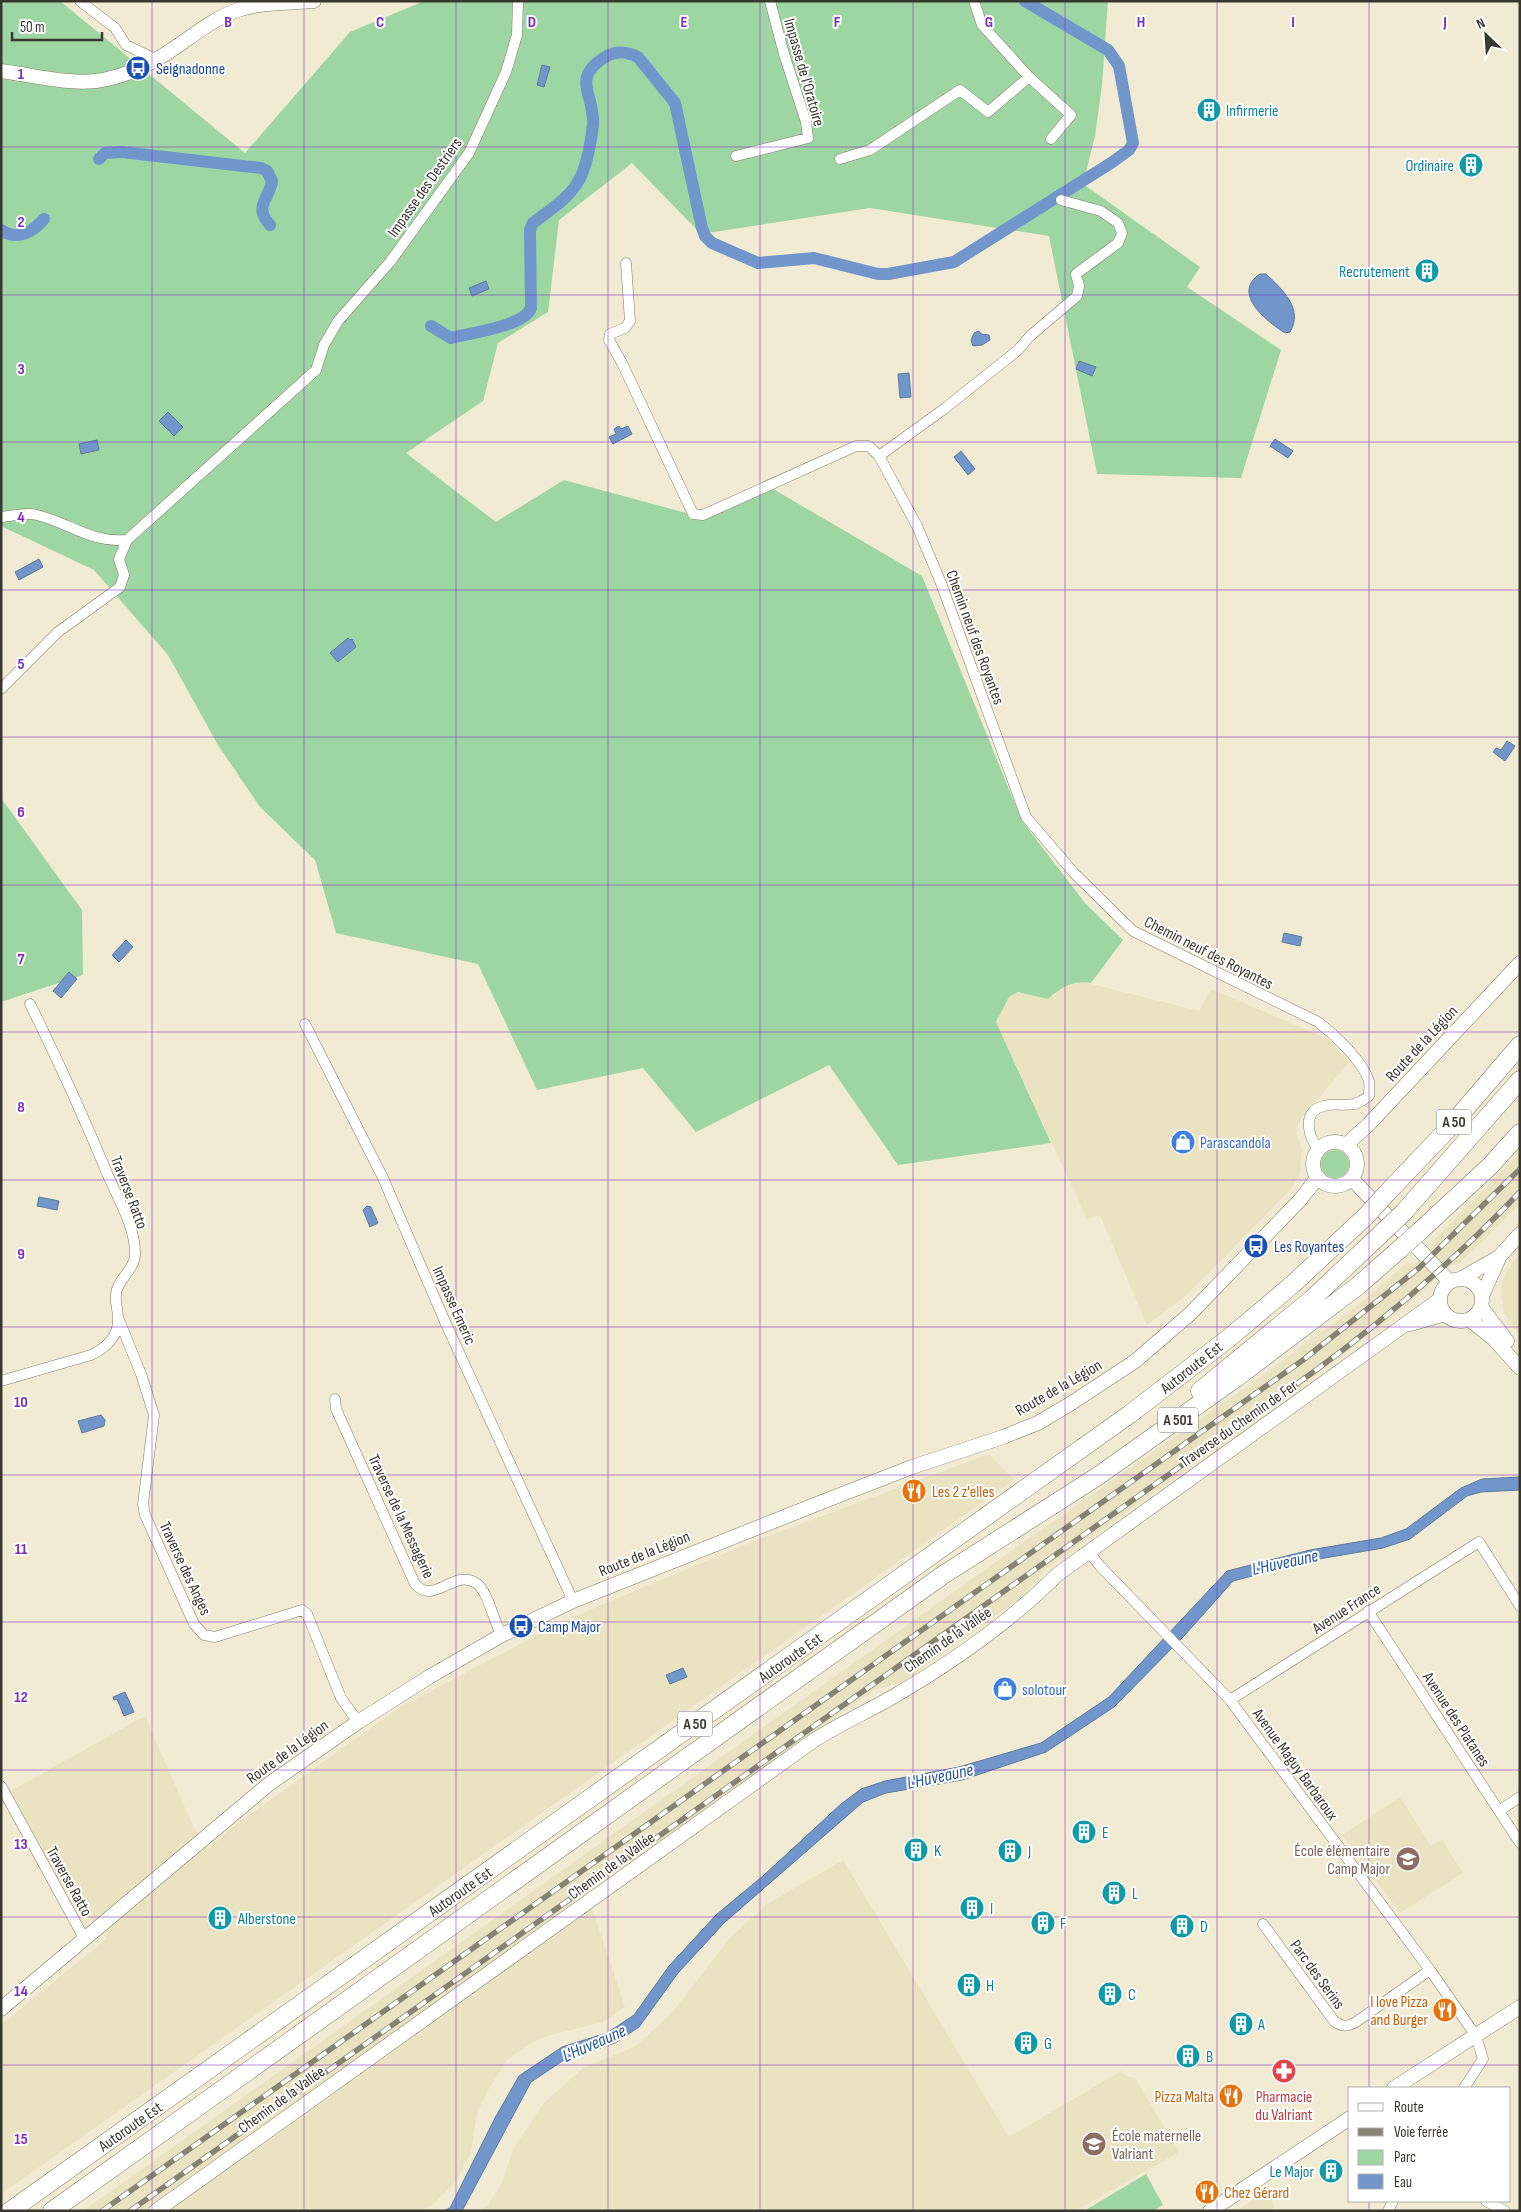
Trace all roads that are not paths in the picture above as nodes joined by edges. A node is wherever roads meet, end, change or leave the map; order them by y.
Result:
1 (80, 1) edge
2 (314, 1) edge
3 (518, 1) edge
4 (770, 1) edge
5 (974, 1) edge
6 (155, 59) junction
7 (1, 71) edge
8 (1028, 77) junction
9 (1051, 138) dead end
10 (736, 156) dead end
11 (840, 159) dead end
12 (1060, 200) dead end
13 (626, 264) dead end
14 (879, 456) junction
15 (1, 517) edge
16 (127, 540) junction
17 (1, 689) edge
18 (1520, 963) edge
19 (30, 1004) dead end
20 (305, 1024) dead end
21 (1519, 1045) edge
22 (1520, 1080) edge
23 (1520, 1133) edge
24 (1346, 1145) junction
25 (1319, 1150) junction
26 (1318, 1177) junction
27 (1352, 1178) junction
28 (1520, 1234) edge
29 (1500, 1256) junction
30 (1456, 1280) junction
31 (1439, 1300) junction
32 (1482, 1302) junction
33 (1444, 1314) junction
34 (119, 1320) junction
35 (1470, 1320) junction
36 (1407, 1324) junction
37 (1514, 1353) edge
38 (1520, 1368) edge
39 (1, 1381) edge
40 (335, 1399) dead end
41 (1088, 1551) junction
42 (943, 1574) junction
43 (572, 1601) junction
44 (1520, 1606) edge
45 (1368, 1611) junction
46 (502, 1635) junction
47 (1230, 1700) junction
48 (358, 1722) junction
49 (1, 1786) edge
50 (1520, 1797) edge
51 (1499, 1811) junction
52 (1520, 1843) edge
53 (1263, 1924) dead end
54 (84, 1938) junction
55 (1430, 1970) junction
56 (1520, 2007) edge
57 (1, 2009) edge
58 (1471, 2039) junction
59 (1396, 2087) edge
60 (1465, 2087) edge
61 (1348, 2119) edge
62 (1488, 2202) edge
63 (10, 2211) edge
64 (52, 2211) edge
65 (156, 2211) edge
66 (1210, 2211) edge
67 (1505, 2211) edge

1 - 6 street
2 - 6 main road
3 - 16 street, Impasse des Destriers
4 - 10 street, Impasse de l'Oratoire
5 - 8 street
6 - 7 main road
8 - 9 street
8 - 11 street
12 - 14 street
13 - 14 street
14 - 25 street, Chemin neuf des Royantes
15 - 16 street
16 - 17 street
18 - 24 main road, Route de la Légion
19 - 34 street, Traverse Ratto
20 - 43 street, Impasse Emeric
21 - 63 highway, Autoroute Est / A 50, bridge
22 - 42 highway, A 50, bridge
23 - 42 highway, Autoroute Est / A 501, bridge
24 - 25 main road
24 - 27 main road
25 - 26 main road
26 - 27 main road
26 - 43 main road, Route de la Légion
27 - 30 main road
28 - 29 main road
29 - 30 main road
29 - 32 main road
30 - 31 main road
30 - 32 main road
31 - 33 main road
31 - 36 main road, Traverse du Chemin de Fer
32 - 35 main road
32 - 37 main road
33 - 35 main road
33 - 36 main road, Traverse du Chemin de Fer
34 - 39 street, Traverse Ratto
34 - 48 street, Traverse des Anges
35 - 37 main road
36 - 41 main road, Traverse du Chemin de Fer
37 - 38 main road
40 - 46 street, Traverse de la Messagerie
41 - 47 street, Avenue Maguy Barbaroux
41 - 65 main road, Chemin de la Vallée
42 - 64 highway, Autoroute Est / A 50
43 - 46 main road, Route de la Légion
44 - 45 street, Avenue France
45 - 47 street, Avenue France
45 - 51 street, Avenue des Platanes
46 - 48 main road, Route de la Légion
47 - 55 street, Avenue Maguy Barbaroux
48 - 54 main road, Route de la Légion
49 - 54 street, Traverse Ratto
50 - 51 street
51 - 52 street, Avenue des Platanes
53 - 55 street, Parc des Serins
54 - 57 main road, Route de la Légion
55 - 58 street, Avenue Maguy Barbaroux
56 - 58 main road
58 - 59 main road
58 - 60 street, Avenue Maguy Barbaroux
61 - 66 main road
62 - 67 street

